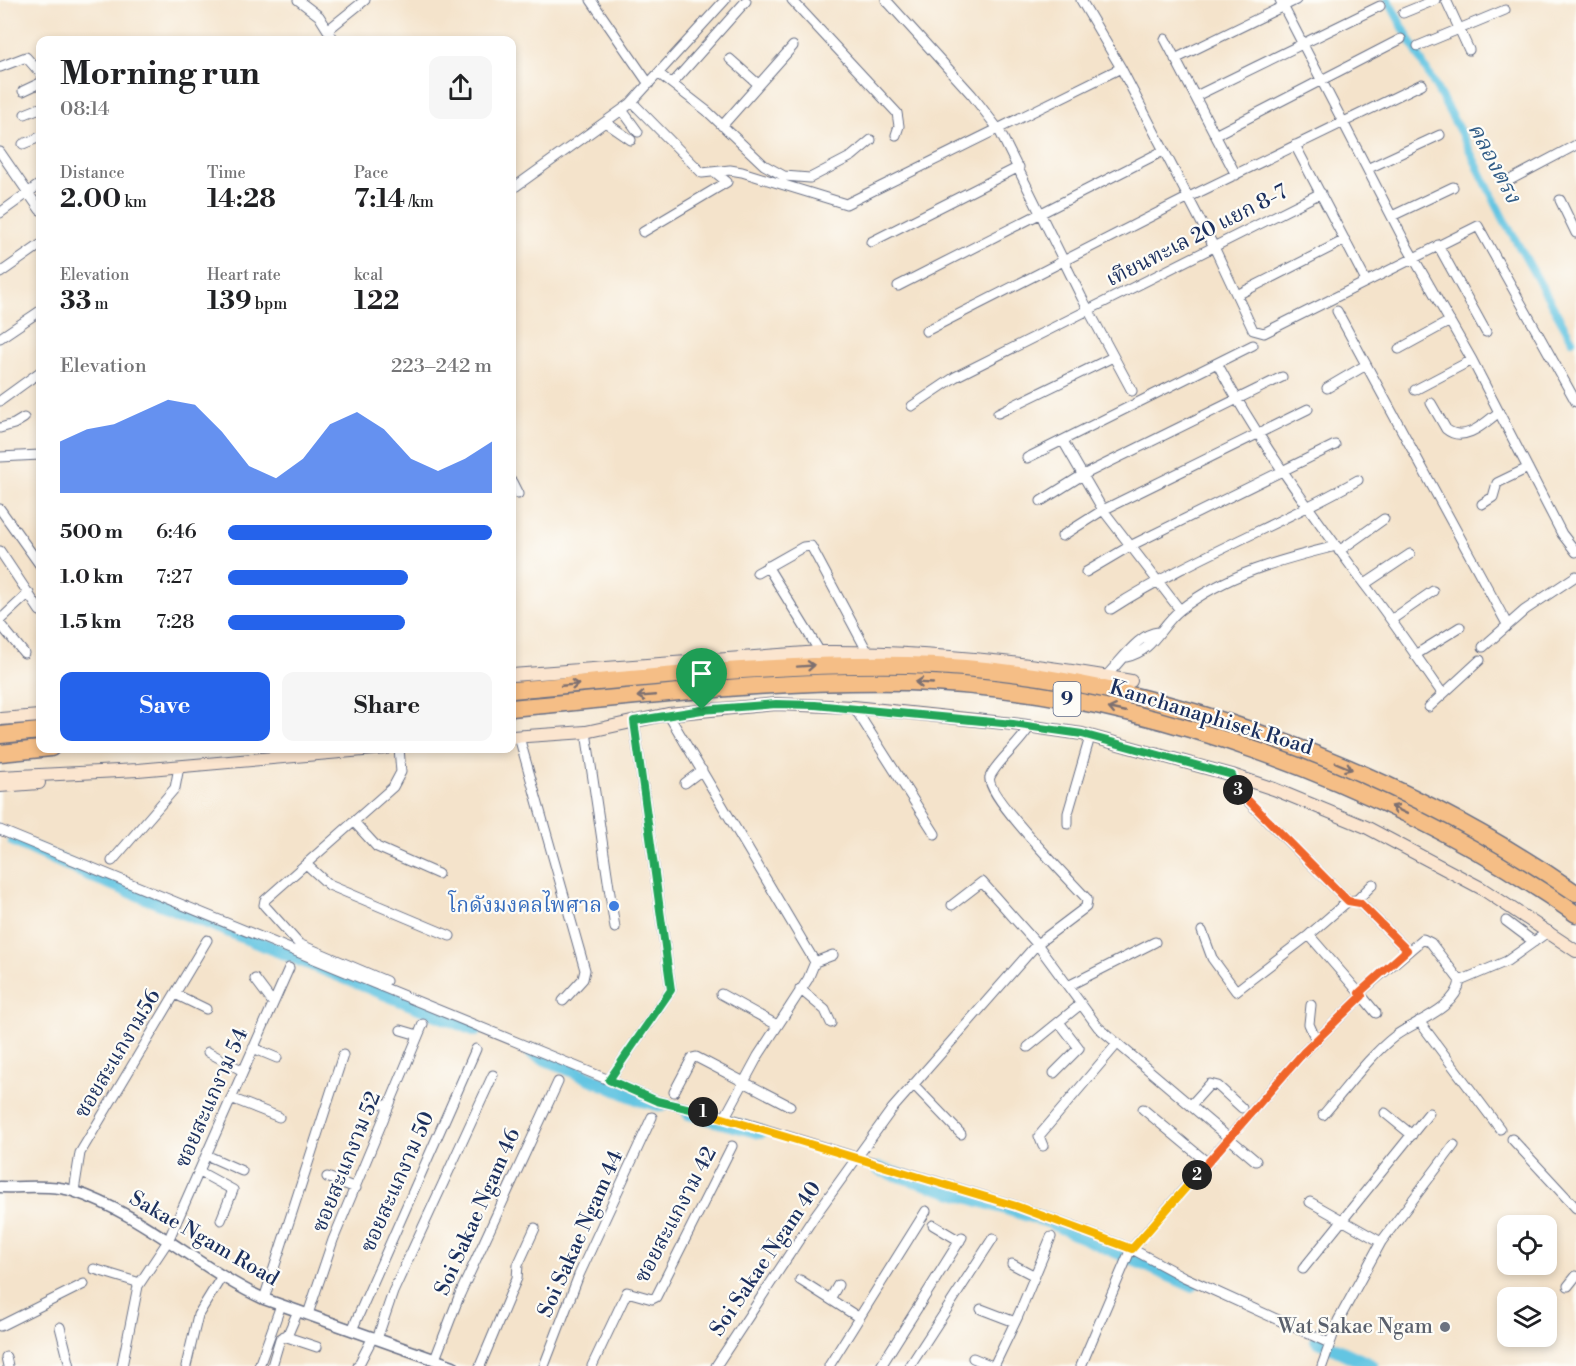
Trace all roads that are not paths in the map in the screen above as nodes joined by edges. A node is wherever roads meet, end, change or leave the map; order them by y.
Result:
1 (298, 0) edge
2 (365, 0) edge
3 (591, 0) edge
4 (725, 0) edge
5 (792, 0) edge
6 (886, 0) edge
7 (1081, 0) edge
8 (1296, 0) edge
9 (1435, 0) edge
10 (1446, 0) edge
11 (746, 1) edge
12 (1281, 3) edge
13 (1380, 6) dead end
14 (1505, 10) dead end
15 (1403, 13) dead end
16 (1458, 28) junction
17 (328, 29) junction
18 (332, 36) edge
19 (1165, 39) dead end
20 (1401, 39) dead end
21 (1303, 44) junction
22 (793, 46) dead end
23 (1418, 46) dead end
24 (1469, 50) dead end
25 (730, 59) dead end
26 (1175, 60) junction
27 (0, 67) edge
28 (36, 68) edge
29 (1123, 71) junction
30 (658, 73) junction
31 (1322, 79) junction
32 (673, 83) junction
33 (648, 84) junction
34 (758, 84) junction
35 (1422, 84) dead end
36 (36, 85) edge
37 (23, 91) dead end
38 (1196, 96) junction
39 (632, 102) junction
40 (36, 110) edge
41 (622, 110) junction
42 (25, 114) dead end
43 (1344, 121) junction
44 (605, 122) junction
45 (722, 126) junction
46 (999, 130) junction
47 (896, 135) dead end
48 (1215, 135) junction
49 (1440, 135) dead end
50 (36, 139) edge
51 (871, 140) dead end
52 (23, 144) dead end
53 (1295, 145) junction
54 (1576, 145) edge
55 (0, 152) edge
56 (1163, 152) junction
57 (4, 167) edge
58 (1018, 167) junction
59 (1369, 168) junction
60 (716, 173) junction
61 (1236, 174) junction
62 (1508, 181) dead end
63 (516, 186) edge
64 (36, 187) edge
65 (1453, 187) dead end
66 (28, 193) junction
67 (1321, 193) junction
68 (1187, 198) junction
69 (1560, 200) dead end
70 (36, 204) edge
71 (0, 213) edge
72 (1040, 213) junction
73 (1392, 216) junction
74 (643, 232) dead end
75 (1576, 233) edge
76 (1345, 240) junction
77 (871, 242) dead end
78 (1438, 245) junction
79 (1214, 247) junction
80 (36, 248) edge
81 (1414, 257) junction
82 (1064, 261) junction
83 (0, 273) edge
84 (1366, 282) junction
85 (898, 286) dead end
86 (1237, 295) junction
87 (1337, 311) dead end
88 (1089, 312) junction
89 (36, 314) edge
90 (1450, 321) junction
91 (926, 331) dead end
92 (1486, 332) dead end
93 (0, 338) edge
94 (1253, 345) dead end
95 (1399, 349) dead end
96 (1113, 357) junction
97 (1472, 360) junction
98 (1217, 363) junction
99 (1366, 366) junction
100 (36, 375) edge
101 (1282, 377) dead end
102 (1327, 388) dead end
103 (1414, 390) dead end
104 (1132, 391) dead end
105 (0, 400) edge
106 (1236, 400) junction
107 (1576, 402) edge
108 (1431, 403) dead end
109 (912, 406) dead end
110 (1308, 409) dead end
111 (1499, 412) junction
112 (998, 413) dead end
113 (24, 418) dead end
114 (0, 428) edge
115 (1258, 435) junction
116 (1063, 441) junction
117 (1335, 446) dead end
118 (36, 455) edge
119 (0, 458) edge
120 (1027, 458) dead end
121 (1528, 468) junction
122 (1282, 470) junction
123 (1081, 476) junction
124 (1358, 480) dead end
125 (516, 490) edge
126 (518, 494) dead end
127 (1041, 501) dead end
128 (1482, 504) dead end
129 (1307, 508) junction
130 (0, 509) edge
131 (1104, 510) junction
132 (1384, 519) dead end
133 (1062, 536) dead end
134 (1130, 546) junction
135 (1338, 548) junction
136 (0, 551) edge
137 (1576, 552) edge
138 (1410, 554) dead end
139 (36, 559) edge
140 (767, 566) junction
141 (1086, 572) dead end
142 (757, 573) dead end
143 (1576, 576) edge
144 (1157, 579) junction
145 (1365, 584) junction
146 (1433, 591) dead end
147 (29, 593) junction
148 (36, 604) edge
149 (1111, 609) dead end
150 (1180, 610) junction
151 (1391, 620) junction
152 (0, 622) edge
153 (1506, 624) junction
154 (1460, 627) dead end
155 (1483, 647) dead end
156 (867, 651) junction
157 (820, 652) junction
158 (24, 653) dead end
159 (1415, 655) junction
160 (1480, 660) dead end
161 (516, 675) edge
162 (1105, 677) junction
163 (1131, 681) dead end
164 (516, 690) edge
165 (1442, 693) junction
166 (854, 707) junction
167 (1429, 707) dead end
168 (516, 708) edge
169 (668, 714) junction
170 (36, 716) edge
171 (0, 719) edge
172 (634, 721) junction
173 (1030, 726) junction
174 (36, 731) edge
175 (586, 732) junction
176 (0, 735) edge
177 (1090, 736) junction
178 (516, 737) edge
179 (516, 740) edge
180 (36, 749) edge
181 (0, 753) edge
182 (332, 753) edge
183 (399, 753) edge
184 (179, 767) junction
185 (0, 770) edge
186 (138, 770) junction
187 (702, 770) junction
188 (1232, 775) junction
189 (0, 777) edge
190 (685, 783) dead end
191 (0, 786) edge
192 (354, 822) junction
193 (1068, 824) dead end
194 (0, 830) edge
195 (1438, 830) junction
196 (1479, 832) junction
197 (935, 834) dead end
198 (112, 861) dead end
199 (306, 864) junction
200 (438, 874) dead end
201 (1576, 880) edge
202 (1373, 884) dead end
203 (1576, 893) edge
204 (1352, 901) junction
205 (952, 905) dead end
206 (1576, 914) edge
207 (1506, 921) dead end
208 (615, 928) dead end
209 (1576, 928) edge
210 (1549, 931) junction
211 (1202, 932) dead end
212 (1310, 935) junction
213 (450, 936) dead end
214 (207, 940) dead end
215 (1155, 942) dead end
216 (1534, 942) junction
217 (1036, 944) junction
218 (1407, 950) junction
219 (1576, 951) edge
220 (833, 955) dead end
221 (815, 962) junction
222 (289, 968) dead end
223 (255, 979) dead end
224 (386, 981) dead end
225 (1461, 981) junction
226 (1068, 986) junction
227 (800, 989) junction
228 (175, 994) junction
229 (721, 994) dead end
230 (1360, 995) junction
231 (563, 1001) dead end
232 (273, 1003) junction
233 (1081, 1004) junction
234 (1311, 1005) dead end
235 (206, 1009) dead end
236 (1376, 1013) dead end
237 (1419, 1021) junction
238 (1059, 1022) junction
239 (831, 1023) dead end
240 (423, 1024) dead end
241 (777, 1025) junction
242 (401, 1030) dead end
243 (418, 1035) junction
244 (1316, 1040) junction
245 (1117, 1044) junction
246 (1028, 1047) dead end
247 (253, 1048) junction
248 (476, 1049) dead end
249 (208, 1052) dead end
250 (343, 1055) dead end
251 (278, 1058) dead end
252 (243, 1071) junction
253 (1054, 1074) dead end
254 (493, 1075) dead end
255 (609, 1080) junction
256 (558, 1082) dead end
257 (743, 1082) junction
258 (913, 1084) junction
259 (674, 1092) dead end
260 (231, 1098) junction
261 (375, 1102) dead end
262 (1191, 1105) junction
263 (389, 1106) junction
264 (790, 1106) dead end
265 (1242, 1108) dead end
266 (1143, 1109) dead end
267 (1385, 1113) dead end
268 (1429, 1113) dead end
269 (1323, 1115) dead end
270 (279, 1117) dead end
271 (652, 1117) dead end
272 (725, 1117) junction
273 (1500, 1129) dead end
274 (962, 1134) dead end
275 (1412, 1135) junction
276 (1230, 1138) junction
277 (1512, 1139) dead end
278 (1454, 1145) dead end
279 (732, 1146) dead end
280 (1043, 1146) dead end
281 (206, 1155) junction
282 (860, 1157) junction
283 (1256, 1161) dead end
284 (1208, 1163) junction
285 (242, 1171) dead end
286 (200, 1172) junction
287 (327, 1177) dead end
288 (0, 1187) edge
289 (356, 1188) junction
290 (74, 1191) junction
291 (1311, 1202) dead end
292 (1576, 1208) edge
293 (926, 1211) dead end
294 (221, 1220) dead end
295 (1344, 1220) junction
296 (933, 1225) dead end
297 (535, 1228) dead end
298 (1051, 1237) dead end
299 (993, 1238) dead end
300 (168, 1241) junction
301 (1382, 1242) junction
302 (1131, 1250) junction
303 (1012, 1264) dead end
304 (94, 1269) dead end
305 (1303, 1269) dead end
306 (222, 1276) junction
307 (1035, 1276) junction
308 (1576, 1276) edge
309 (800, 1280) dead end
310 (140, 1283) junction
311 (84, 1284) dead end
312 (838, 1285) dead end
313 (1568, 1286) dead end
314 (264, 1299) junction
315 (830, 1299) junction
316 (281, 1305) junction
317 (981, 1309) dead end
318 (303, 1313) junction
319 (858, 1317) junction
320 (1016, 1322) junction
321 (0, 1326) edge
322 (60, 1327) dead end
323 (352, 1330) junction
324 (284, 1336) junction
325 (375, 1338) junction
326 (1328, 1344) junction
327 (317, 1347) dead end
328 (973, 1358) dead end
329 (435, 1359) junction
330 (1323, 1361) edge
331 (70, 1366) edge
332 (122, 1366) edge
333 (186, 1366) edge
334 (259, 1366) edge
335 (272, 1366) edge
336 (358, 1366) edge
337 (453, 1366) edge
338 (480, 1366) edge
339 (544, 1366) edge
340 (592, 1366) edge
341 (716, 1366) edge
342 (829, 1366) edge
343 (881, 1366) edge
344 (910, 1366) edge
345 (993, 1366) edge
346 (1081, 1366) edge

1 - 17 street
2 - 17 street
3 - 33 street
4 - 30 street
5 - 47 street
6 - 46 street
7 - 29 street
8 - 12 street
9 - 15 street
10 - 16 street
11 - 32 street
12 - 21 street
12 - 26 street
13 - 21 street
14 - 16 street
16 - 23 street
16 - 24 street
17 - 18 street
19 - 26 street
20 - 31 street
21 - 31 street
21 - 38 street
22 - 34 street
25 - 34 street
26 - 38 street
27 - 28 street
29 - 46 street
29 - 56 street
30 - 32 street
30 - 33 street
31 - 43 street
31 - 48 street
32 - 45 street
33 - 39 street
34 - 45 street
35 - 43 street
36 - 37 street
38 - 48 street
39 - 41 street
39 - 60 street
40 - 42 street
41 - 44 street
41 - 44 street
43 - 53 street
43 - 59 street
44 - 63 street
45 - 51 street
46 - 58 street
46 - 60 street
48 - 61 street
49 - 59 street
50 - 52 street
53 - 61 street
53 - 67 street
54 - 62 street
55 - 57 street
56 - 68 street
56 - 72 street
57 - 66 street
58 - 72 street
58 - 77 street
59 - 73 street
60 - 74 street
61 - 68 street
64 - 66 street
65 - 73 street
66 - 70 street
66 - 71 street
67 - 76 street
67 - 79 street, เทียนทะเล 20 แยก 8-7
68 - 79 street
68 - 82 street
69 - 75 street
72 - 82 street
72 - 85 street
73 - 81 street
76 - 84 street
76 - 86 street
78 - 81 street
78 - 92 street
78 - 107 street
79 - 86 street
79 - 88 street, เทียนทะเล 20 แยก 8-7
80 - 83 street
81 - 84 street
81 - 90 street
82 - 88 street
82 - 91 street
84 - 86 street
87 - 99 street
88 - 96 street
88 - 109 street, เทียนทะเล 20 แยก 8-7
89 - 93 street
90 - 95 street
90 - 97 street
94 - 98 street
96 - 104 street
96 - 112 street
97 - 103 street
97 - 111 street
98 - 106 street
98 - 116 street
99 - 102 street
99 - 153 street
100 - 105 street
101 - 106 street
106 - 115 street
106 - 123 street
108 - 111 street
110 - 115 street
111 - 121 street
113 - 114 street
115 - 122 street
115 - 131 street
116 - 120 street
116 - 123 street
117 - 122 street
118 - 119 street
121 - 128 street
121 - 137 street
122 - 129 street
122 - 134 street
123 - 127 street
123 - 131 street
124 - 129 street
125 - 126 street
129 - 135 street
129 - 144 street
130 - 139 street
131 - 133 street
131 - 134 street
132 - 135 street
134 - 141 street
134 - 144 street
135 - 145 street
135 - 150 street
136 - 147 street
138 - 145 street
140 - 142 street
140 - 156 street
140 - 157 street
143 - 153 street
144 - 149 street
144 - 150 street
145 - 151 street
146 - 151 street
147 - 148 street
147 - 152 street
150 - 162 street
151 - 159 street
152 - 158 street
153 - 155 street
154 - 159 street
156 - 157 main road
156 - 162 main road
157 - 161 main road
159 - 165 street
160 - 165 street
162 - 163 main road
164 -> 196 highway, Kanchanaphisek Road / 9
165 - 167 street
166 - 169 main road
166 - 173 main road
166 - 197 street
195 -> 168 highway, Kanchanaphisek Road / 9
169 - 172 main road
169 - 187 street
170 - 171 main road
172 - 175 main road
172 - 255 street
173 - 177 main road
173 - 217 street, Soi Sakae Ngam 40
174 - 176 highway
175 - 178 main road
175 - 208 street
177 - 188 main road
177 - 193 street
179 - 231 street
180 - 181 highway
182 - 184 main road
183 - 192 street
184 - 186 main road
184 - 198 street
185 - 186 main road
186 - 189 main road
186 - 191 main road
187 - 190 street
187 - 221 street
188 - 204 street
188 - 210 main road
192 - 199 street
192 - 200 street
194 - 255 street
195 - 206 highway, Kanchanaphisek Road / 9
195 - 209 highway
196 - 201 highway
196 - 203 highway, Kanchanaphisek Road / 9
199 - 213 street
199 - 224 street
202 - 204 street
204 - 212 street
204 - 218 street
205 - 217 street
207 - 216 street
210 - 216 street
210 - 219 main road
211 - 212 street
212 - 230 street
214 - 228 street, ซอยสะแกงาม56
215 - 226 street
216 - 225 street
217 - 226 street
217 - 258 street, Soi Sakae Ngam 40
218 - 225 street
218 - 230 street
220 - 221 street
221 - 227 street
222 - 232 street, ซอยสะแกงาม 54
223 - 232 street
225 - 237 street
226 - 233 street
227 - 239 street
227 - 241 street
228 - 235 street
228 - 290 street, ซอยสะแกงาม56
229 - 241 street
230 - 236 street
230 - 244 street
232 - 247 street, ซอยสะแกงาม 54
233 - 238 street
233 - 245 street
234 - 244 street
237 - 269 street
237 - 273 street
238 - 246 street
238 - 253 street
240 - 243 street, ซอยสะแกงาม 52
241 - 257 street
242 - 243 street
243 - 263 street, ซอยสะแกงาม 52
244 - 276 street
245 - 262 street
245 - 280 street
247 - 251 street
247 - 252 street, ซอยสะแกงาม 54
248 - 323 street, ซอยสะแกงาม 50
249 - 252 street
250 - 314 street
252 - 260 street, ซอยสะแกงาม 54
254 - 325 street
255 - 272 street
256 - 329 street, Soi Sakae Ngam 46
257 - 259 street
257 - 264 street
257 - 272 street
258 - 274 street
258 - 282 street, Soi Sakae Ngam 40
260 - 270 street
260 - 281 street, ซอยสะแกงาม 54
261 - 263 street
262 - 265 street
262 - 276 street
263 - 289 street, ซอยสะแกงาม 52
266 - 284 street
267 - 275 street
268 - 275 street
271 - 339 street, Soi Sakae Ngam 44
272 - 282 street
275 - 295 street
276 - 283 street
276 - 284 street
277 - 292 street
278 - 301 street
279 - 340 street, ซอยสะแกงาม 42
281 - 285 street
281 - 286 street, ซอยสะแกงาม 54
282 - 302 street
282 - 341 street, Soi Sakae Ngam 40
284 - 302 street
286 - 294 street
286 - 300 street, ซอยสะแกงาม 54
287 - 289 street
288 - 290 street, Sakae Ngam Road
289 - 318 street, ซอยสะแกงาม 52
290 - 300 street, Sakae Ngam Road
291 - 295 street
293 - 319 street
295 - 301 street
295 - 305 street
296 - 343 street
297 - 338 street
298 - 307 street
299 - 344 street
300 - 306 street, Sakae Ngam Road
300 - 310 street, ซอยสะแกงาม 54
301 - 326 street
302 - 326 street
302 - 346 street
303 - 307 street
304 - 310 street
306 - 314 street, Sakae Ngam Road
306 - 333 street
307 - 320 street
308 - 313 street
309 - 315 street
310 - 332 street
311 - 321 street
312 - 315 street
314 - 316 street, Sakae Ngam Road
315 - 319 street
316 - 318 street, Sakae Ngam Road
316 - 334 street
317 - 320 street
318 - 323 street, Sakae Ngam Road
318 - 324 street, ซอยสะแกงาม 52
319 - 342 street
320 - 345 street
322 - 331 street
323 - 325 street, Sakae Ngam Road
324 - 327 street
324 - 335 street, ซอยสะแกงาม 52
325 - 329 street, Sakae Ngam Road
325 - 336 street
326 - 330 street
328 - 345 street
329 - 337 street, Sakae Ngam Road

